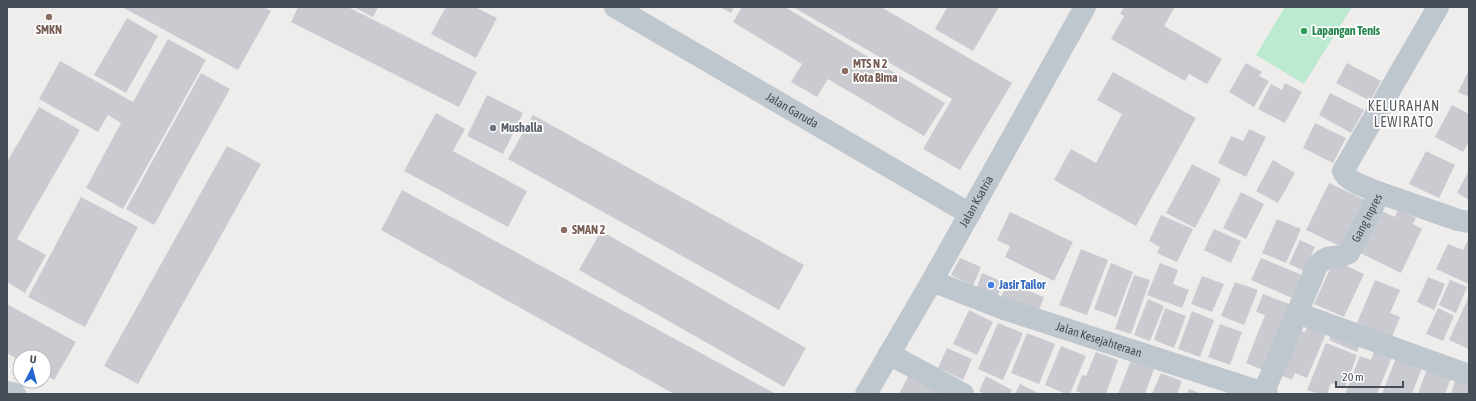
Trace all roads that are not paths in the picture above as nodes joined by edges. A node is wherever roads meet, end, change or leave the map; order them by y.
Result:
1 (615, 7) edge
2 (1085, 7) edge
3 (1438, 7) edge
4 (1380, 194) junction
5 (970, 214) junction
6 (1469, 222) edge
7 (932, 281) junction
8 (1297, 313) junction
9 (889, 354) junction
10 (1469, 375) edge
11 (7, 392) edge
12 (14, 394) edge
13 (866, 394) edge
14 (963, 394) edge
15 (1264, 394) edge

1 - 5 street, Jalan Garuda
2 - 5 street, Jalan Ksatria
3 - 4 street, Gang Inpres
4 - 6 street
4 - 8 street, Gang Inpres
5 - 7 street, Jalan Ksatria
7 - 9 street, Jalan Ksatria
7 - 15 street, Jalan Kesejahteraan
8 - 10 street
8 - 15 street, Gang Inpres
9 - 13 street, Jalan Ksatria
9 - 14 street
11 - 12 street

